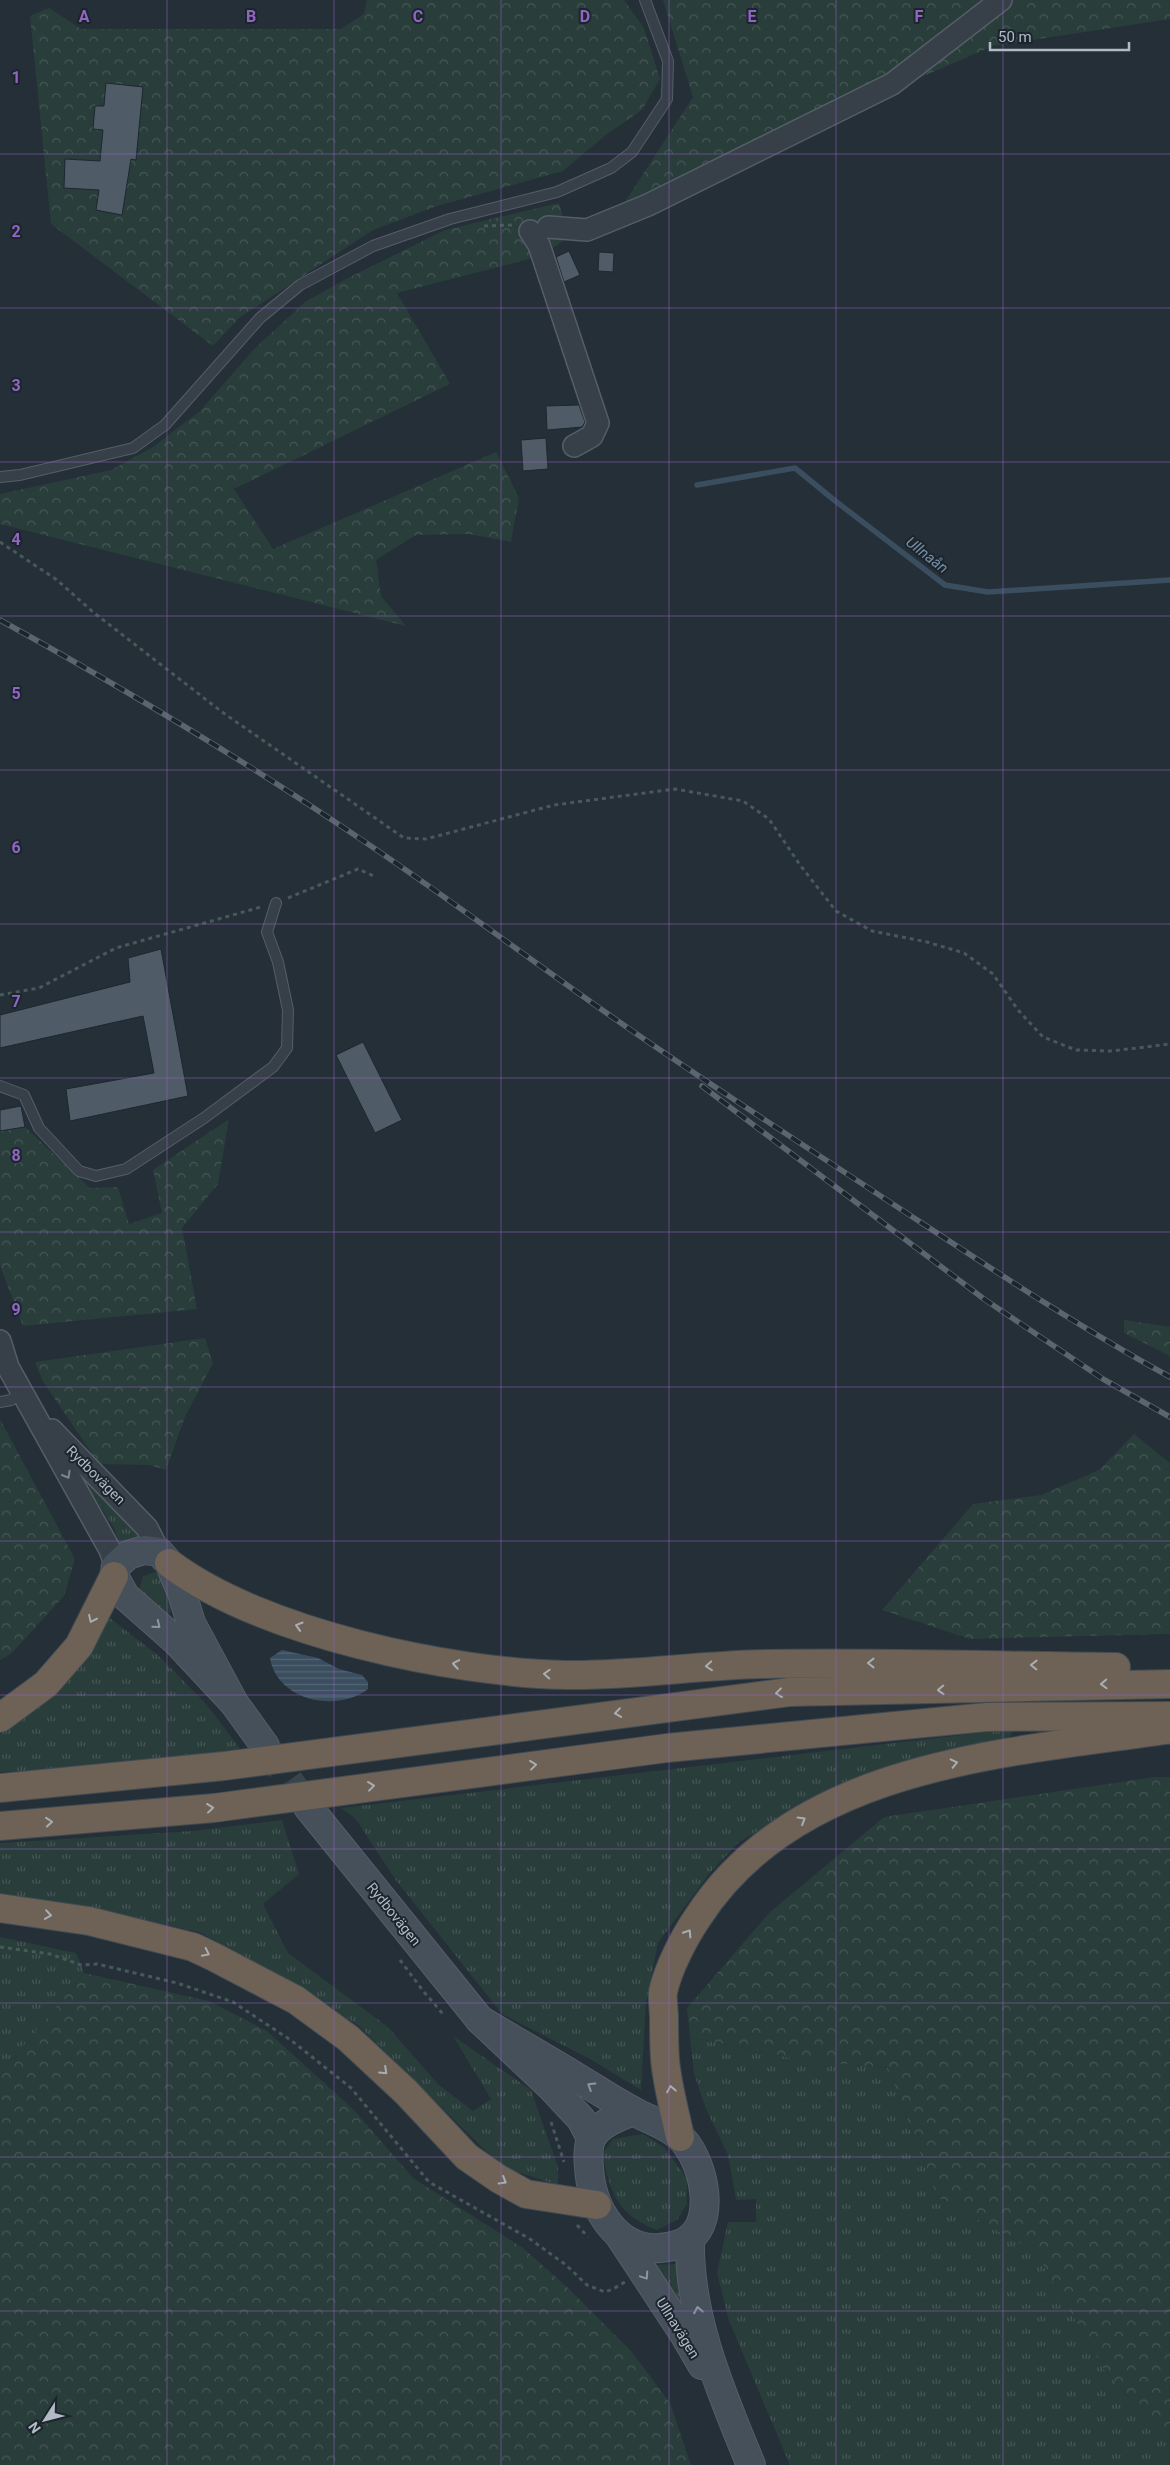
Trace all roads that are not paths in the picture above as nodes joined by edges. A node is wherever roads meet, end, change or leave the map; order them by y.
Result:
1 (646, 0) edge
2 (1000, 0) edge
3 (574, 446) dead end
4 (0, 477) edge
5 (276, 903) road end
6 (0, 1086) edge
7 (0, 1341) edge
8 (23, 1397) junction
9 (0, 1402) edge
10 (164, 1558) junction
11 (115, 1571) junction
12 (1170, 1667) edge
13 (1170, 1684) edge
14 (234, 1702) junction
15 (1170, 1716) edge
16 (0, 1718) edge
17 (1170, 1729) edge
18 (265, 1746) tunnel mouth
19 (0, 1788) edge
20 (308, 1808) tunnel mouth
21 (0, 1826) edge
22 (0, 1908) edge
23 (480, 2020) junction
24 (633, 2111) junction
25 (680, 2137) junction
26 (591, 2138) junction
27 (597, 2205) junction
28 (618, 2235) junction
29 (690, 2239) junction
30 (734, 2423) junction
31 (751, 2465) edge

1 - 4 lane
2 - 3 street
5 - 6 lane
7 - 8 street, Rydbovägen
8 - 9 lane
8 - 10 street, Rydbovägen
8 -> 11 street, Rydbovägen
10 - 11 street
12 -> 10 highway
10 - 14 street, Rydbovägen
11 -> 14 street, Rydbovägen
11 -> 16 highway
13 -> 19 highway
14 - 18 street, Rydbovägen
21 -> 15 highway
25 -> 17 highway
20 - 23 street, Rydbovägen
22 -> 27 highway
24 -> 23 street, Rydbovägen
23 - 26 street, Rydbovägen
24 - 25 street
24 - 26 street
25 - 29 street
26 - 27 street
27 - 28 street
28 - 29 street
28 -> 30 street, Ullnavägen
30 -> 29 street, Ullnavägen
30 - 31 street, Ullnavägen

